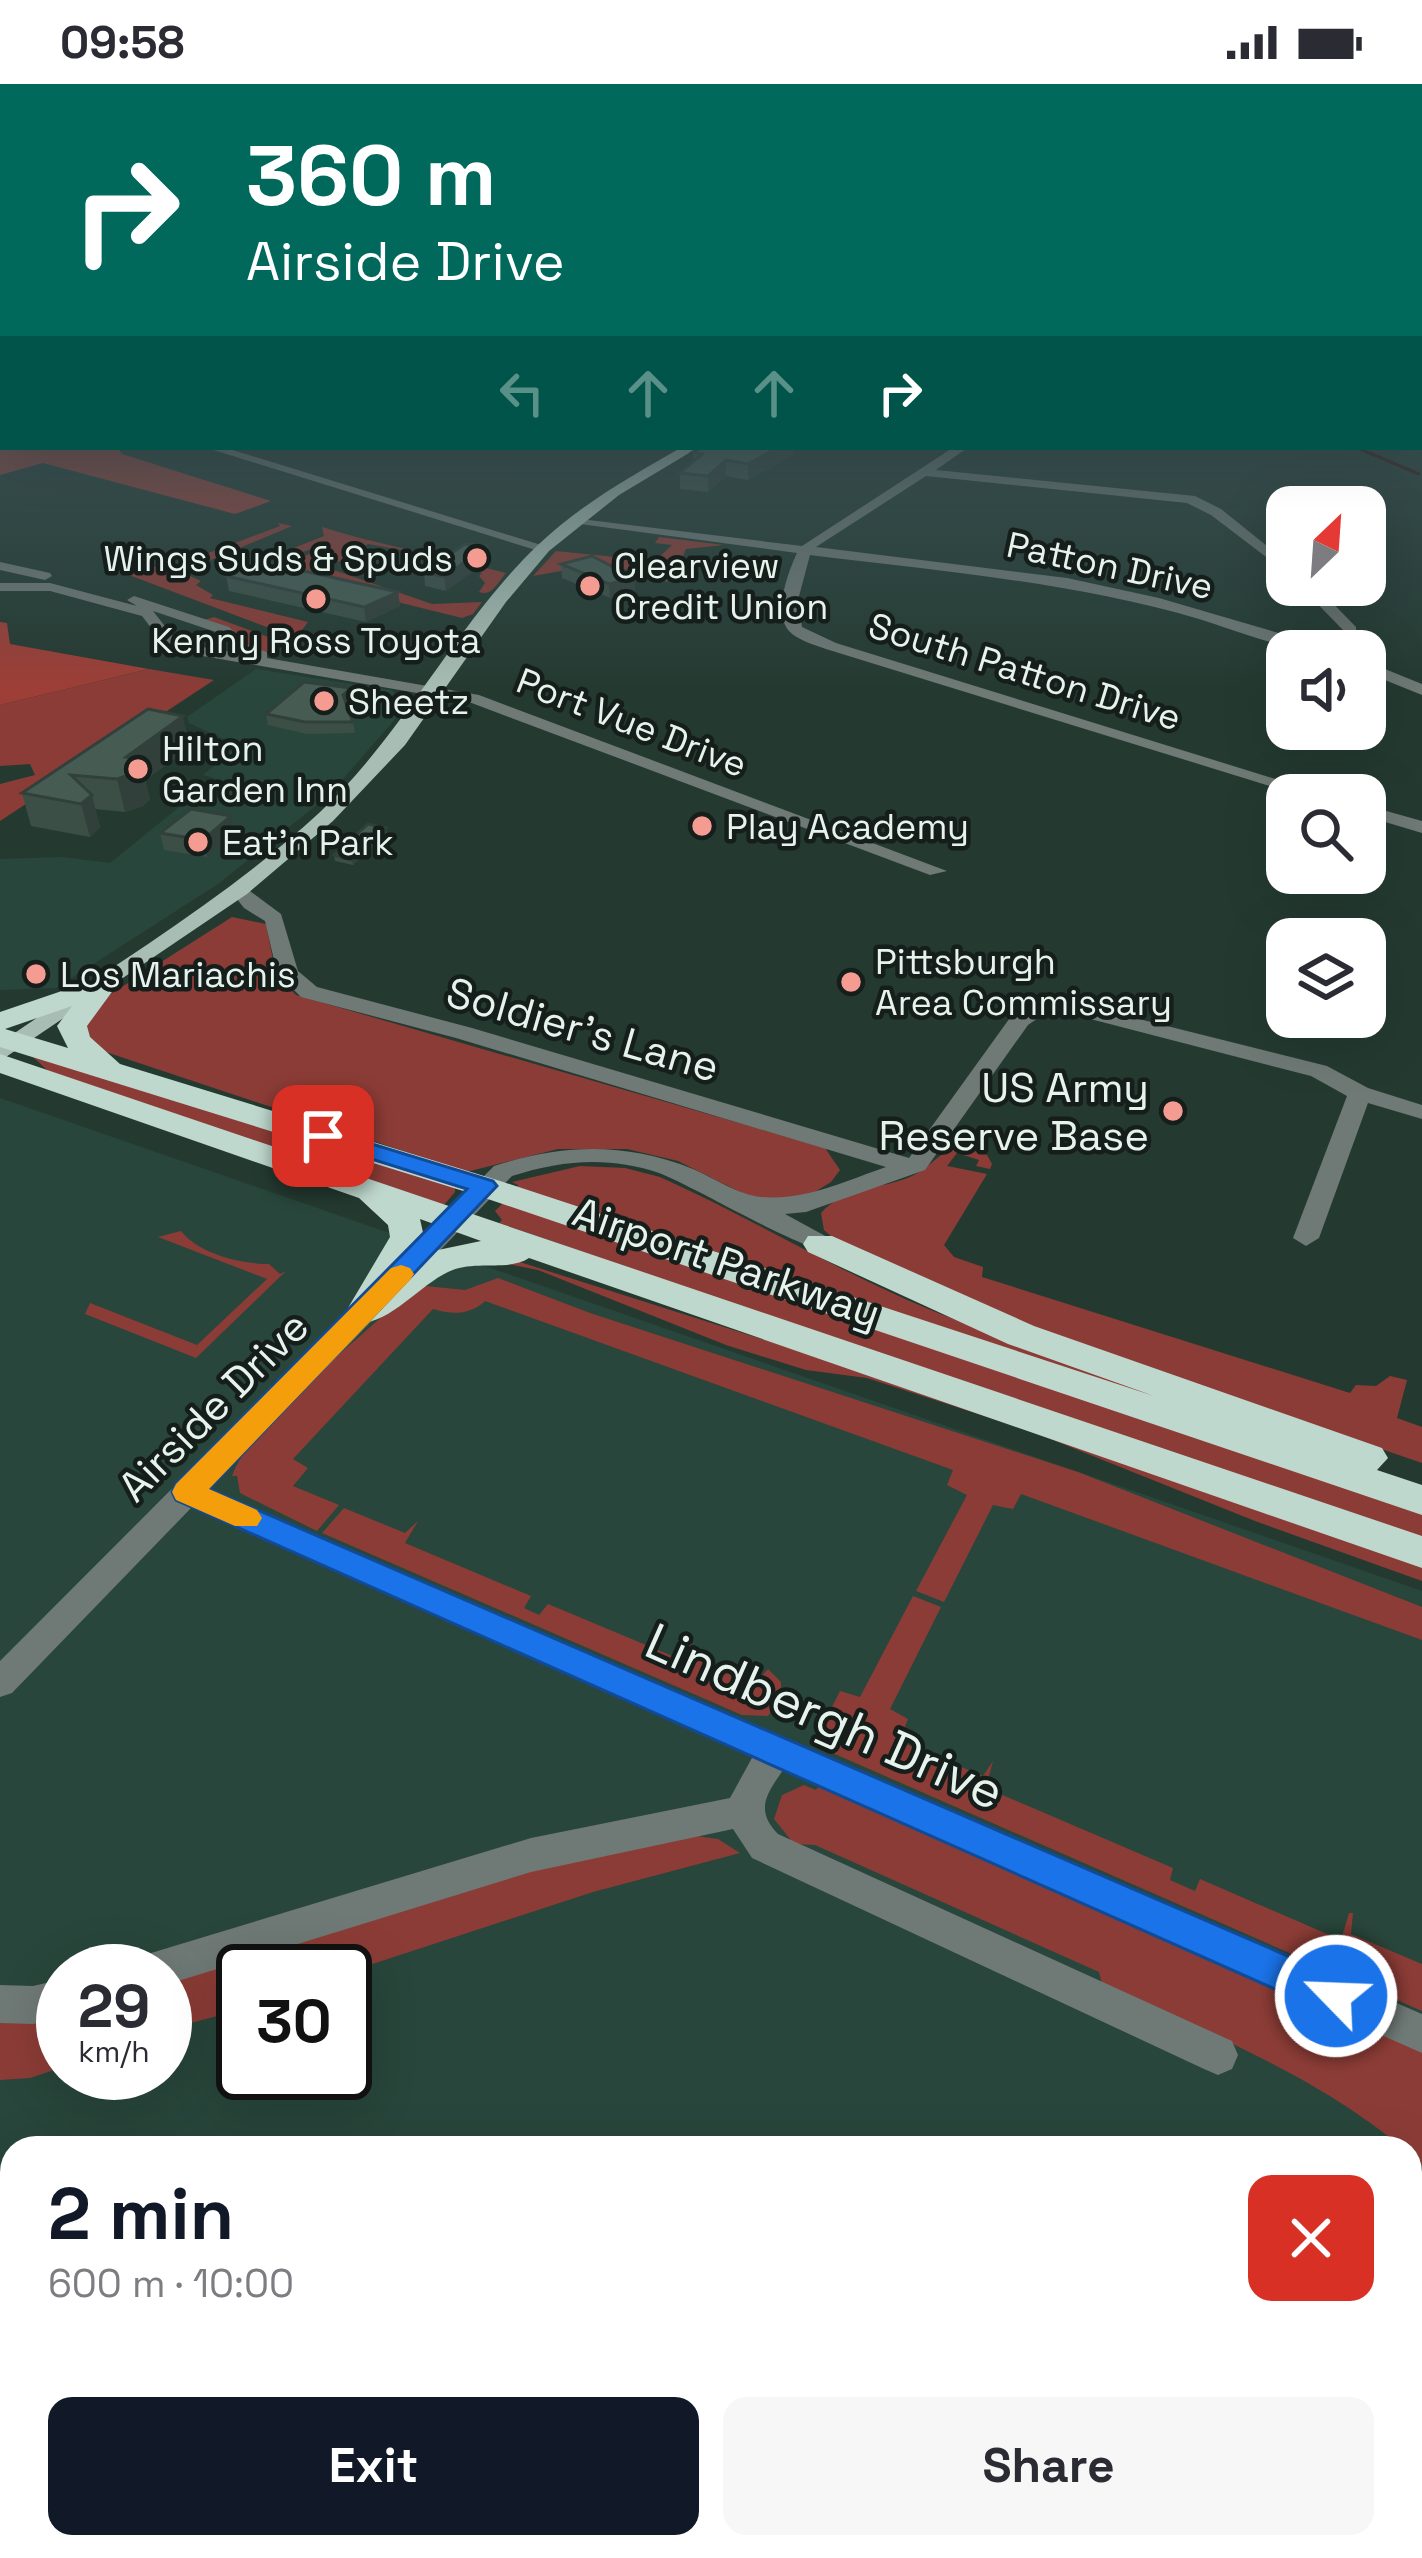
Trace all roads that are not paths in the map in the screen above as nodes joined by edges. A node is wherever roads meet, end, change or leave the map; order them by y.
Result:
1 (251, 459) edge
2 (670, 459) edge
3 (943, 459) edge
4 (922, 472) junction
5 (572, 522) junction
6 (544, 548) junction
7 (806, 550) junction
8 (1266, 552) edge
9 (0, 566) edge
10 (0, 586) edge
11 (1329, 606) edge
12 (1349, 630) edge
13 (229, 633) junction
14 (1266, 634) edge
15 (184, 650) junction
16 (1386, 675) edge
17 (1422, 690) edge
18 (436, 691) junction
19 (1266, 779) edge
20 (1386, 816) edge
21 (1422, 827) edge
22 (938, 871) dead end
23 (238, 889) junction
24 (207, 911) junction
25 (276, 923) junction
26 (103, 985) junction
27 (4, 1044) edge
28 (0, 1090) edge
29 (124, 1090) junction
30 (1360, 1094) junction
31 (1422, 1112) edge
32 (838, 1145) junction
33 (911, 1167) junction
34 (484, 1186) junction
35 (363, 1187) junction
36 (831, 1194) junction
37 (746, 1203) junction
38 (454, 1218) junction
39 (1306, 1238) dead end
40 (820, 1244) junction
41 (586, 1264) junction
42 (363, 1313) junction
43 (1422, 1478) edge
44 (187, 1492) junction
45 (1422, 1500) edge
46 (1422, 1552) edge
47 (0, 1683) edge
48 (776, 1751) junction
49 (744, 1811) junction
50 (192, 1958) edge
51 (0, 2004) edge
52 (36, 2004) edge
53 (1422, 2034) edge
54 (1218, 2055) dead end

1 - 6 street
2 - 5 main road
3 - 4 street
4 - 7 street
4 - 8 street
5 - 6 main road
5 - 7 street, Patton Drive
6 - 18 main road
7 - 14 street, Patton Drive
7 - 19 street, South Patton Drive
9 - 13 street
10 - 15 street
11 - 12 street
13 - 15 street
13 - 18 street
15 - 18 street
16 - 17 street
18 - 22 street, Port Vue Drive
18 - 23 main road
20 - 21 street
23 - 24 main road
23 - 25 street
24 - 25 street
24 - 26 main road
25 - 32 street, Soldier's Lane
26 - 27 highway
26 - 29 highway
27 - 29 highway, Airport Parkway
28 - 29 highway
29 - 34 highway, Airport Parkway
29 - 35 highway, Airport Parkway
30 - 31 street
30 - 33 street
30 - 39 street
32 - 33 street, Soldier's Lane
32 - 36 street
33 - 36 street
34 - 37 street
34 - 38 street, Airside Drive
34 - 45 highway, Airport Parkway
35 - 38 highway, Airport Parkway
35 - 42 highway
36 - 37 street
36 - 40 street
37 - 40 street
38 - 41 highway, Airport Parkway
38 - 42 street, Airside Drive
40 - 43 highway
41 - 42 highway
41 - 46 highway, Airport Parkway
42 - 44 street, Airside Drive
44 - 47 street, Airside Drive
44 - 48 street, Lindbergh Drive
48 - 49 street
48 - 53 street, Lindbergh Drive
49 - 50 street
49 - 54 street
51 - 52 street

